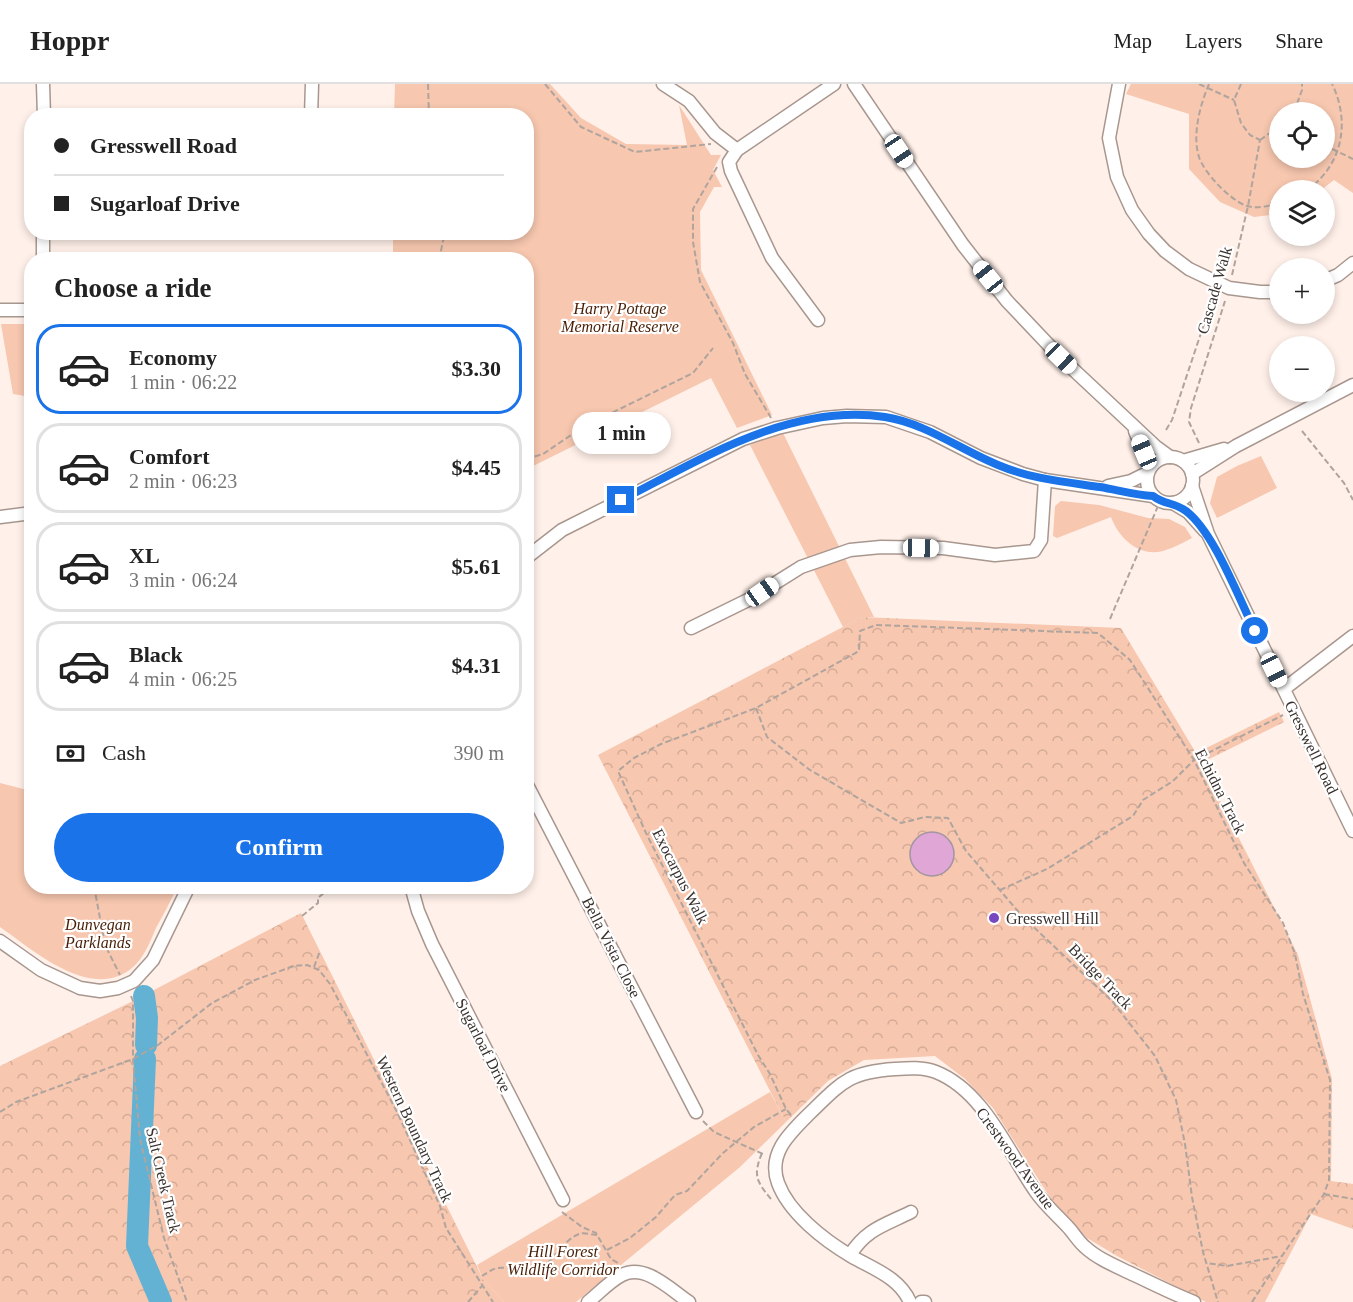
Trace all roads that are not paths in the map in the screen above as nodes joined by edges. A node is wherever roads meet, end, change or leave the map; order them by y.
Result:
1 (43, 84) edge
2 (312, 84) edge
3 (663, 84) edge
4 (834, 84) edge
5 (854, 84) edge
6 (1119, 84) edge
7 (44, 108) edge
8 (312, 108) edge
9 (731, 146) junction
10 (1353, 262) edge
11 (1335, 276) edge
12 (1269, 292) edge
13 (0, 310) edge
14 (24, 310) edge
15 (818, 320) dead end
16 (1353, 385) edge
17 (1132, 424) junction
18 (1236, 446) junction
19 (1170, 456) junction
20 (1183, 460) junction
21 (1149, 470) junction
22 (1046, 480) junction
23 (1192, 480) junction
24 (1101, 487) junction
25 (1156, 499) junction
26 (1173, 502) junction
27 (24, 514) edge
28 (0, 517) edge
29 (1208, 534) junction
30 (534, 551) edge
31 (691, 628) dead end
32 (1353, 636) edge
33 (1284, 689) junction
34 (534, 798) edge
35 (1353, 831) edge
36 (185, 894) edge
37 (413, 894) edge
38 (0, 941) edge
39 (696, 1112) road end
40 (563, 1200) road end
41 (911, 1212) dead end
42 (850, 1255) junction
43 (588, 1302) edge
44 (689, 1302) edge
45 (910, 1302) edge
46 (1194, 1302) edge

1 - 7 street
2 - 8 street
3 - 9 street
4 - 9 street
5 - 17 street
6 - 12 street
9 - 15 street
10 - 11 street
13 - 14 street
16 - 18 street
17 - 19 street
17 - 21 street
18 - 20 street
18 - 23 street
19 - 20 street
19 - 21 street
20 - 23 street
21 - 24 street
21 - 25 street
22 - 24 street
22 - 30 street
22 - 31 street
23 - 26 street
23 - 29 street, Gresswell Road
24 - 25 street
25 - 26 street
26 - 29 street, Gresswell Road
27 - 28 street
29 - 33 street, Gresswell Road
32 - 33 street
33 - 35 street, Gresswell Road
34 - 39 street, Bella Vista Close
36 - 38 street
37 - 40 street, Sugarloaf Drive
41 - 42 street
42 - 45 street
42 - 46 street, Crestwood Avenue
43 - 44 street

